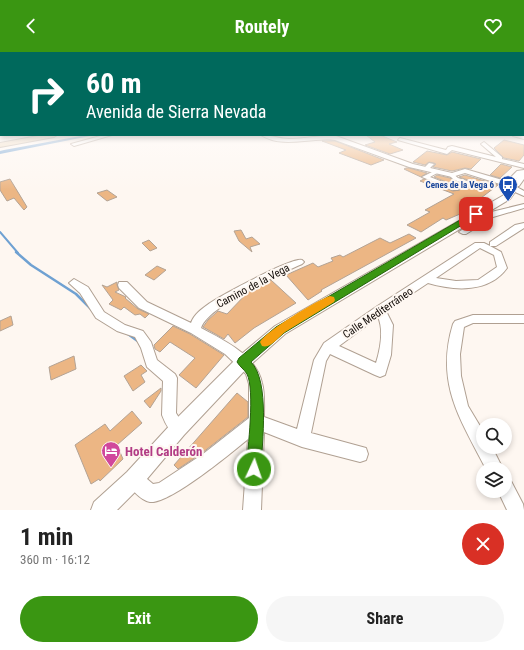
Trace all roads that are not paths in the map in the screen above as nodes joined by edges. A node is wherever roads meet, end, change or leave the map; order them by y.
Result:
1 (362, 147) edge
2 (430, 147) edge
3 (488, 147) edge
4 (502, 159) junction
5 (524, 166) edge
6 (436, 172) junction
7 (452, 175) junction
8 (524, 175) edge
9 (467, 182) dead end
10 (456, 189) dead end
11 (512, 189) edge
12 (524, 194) edge
13 (524, 205) edge
14 (524, 225) edge
15 (463, 232) dead end
16 (494, 244) dead end
17 (299, 262) dead end
18 (428, 279) junction
19 (74, 283) dead end
20 (123, 285) dead end
21 (380, 310) junction
22 (524, 319) edge
23 (195, 330) junction
24 (328, 347) junction
25 (243, 362) junction
26 (257, 422) junction
27 (178, 429) junction
28 (476, 434) edge
29 (302, 439) junction
30 (360, 454) dead end
31 (134, 479) junction
32 (511, 498) edge
33 (102, 510) edge
34 (252, 510) edge
35 (518, 510) edge

1 - 6 street
2 - 4 street
3 - 4 street
4 - 5 street
6 - 7 street
6 - 10 street
7 - 9 street
7 - 11 street
8 - 11 street
11 - 12 street
11 - 13 street
11 - 25 street
13 - 15 street
14 - 16 street
17 - 23 street, Camino de la Vega
18 - 18 street, Calle Mediterráneo
18 - 21 street, Calle Mediterráneo
19 - 27 street
20 - 23 street
21 - 24 street, Calle Mediterráneo
21 - 24 street
22 - 28 street
23 - 25 street
24 - 29 street
25 - 26 street
25 - 27 street
26 - 29 street
26 - 31 street
26 - 34 street
27 - 31 street
29 - 30 street
31 - 33 street
32 - 35 street

